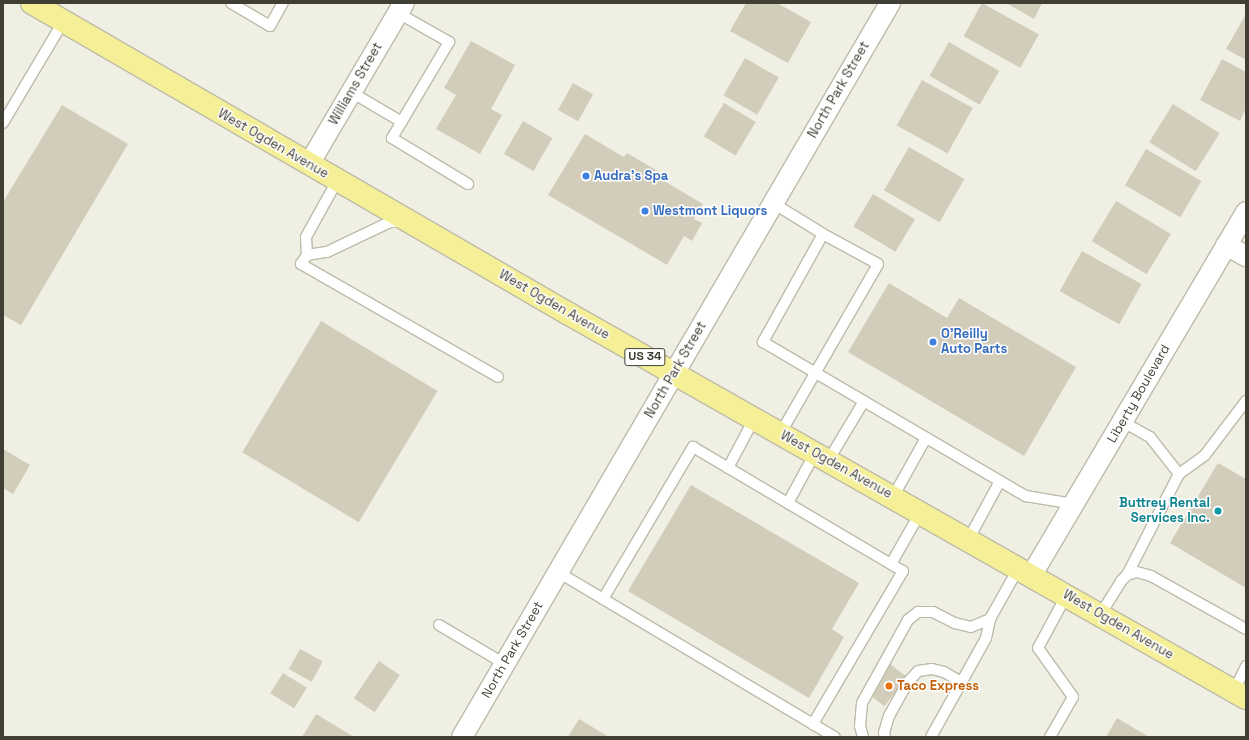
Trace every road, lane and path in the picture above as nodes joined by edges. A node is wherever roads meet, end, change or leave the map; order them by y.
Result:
1 (32, 3) edge
2 (231, 3) edge
3 (283, 3) edge
4 (890, 3) edge
5 (401, 8) edge
6 (63, 22) junction
7 (351, 92) junction
8 (6, 109) edge
9 (402, 122) junction
10 (3, 123) edge
11 (309, 164) junction
12 (337, 181) junction
13 (468, 184) dead end
14 (773, 203) junction
15 (1246, 212) edge
16 (410, 222) junction
17 (824, 234) junction
18 (1226, 245) junction
19 (307, 255) junction
20 (1246, 256) edge
21 (815, 373) junction
22 (674, 374) junction
23 (498, 377) dead end
24 (864, 401) junction
25 (1246, 401) edge
26 (754, 419) junction
27 (1123, 422) junction
28 (780, 434) junction
29 (926, 438) junction
30 (822, 457) junction
31 (728, 468) junction
32 (1179, 474) junction
33 (1000, 481) junction
34 (893, 497) junction
35 (788, 503) junction
36 (1074, 504) junction
37 (920, 513) junction
38 (968, 540) junction
39 (891, 564) junction
40 (558, 572) junction
41 (1025, 572) junction
42 (1127, 575) junction
43 (1066, 596) junction
44 (603, 599) junction
45 (1100, 615) junction
46 (990, 619) junction
47 (439, 625) dead end
48 (1246, 629) edge
49 (505, 664) junction
50 (1246, 666) edge
51 (961, 682) junction
52 (1240, 694) edge
53 (813, 724) junction
54 (462, 737) edge
55 (835, 737) edge
56 (863, 737) edge
57 (885, 737) edge
58 (931, 737) edge
59 (1050, 737) edge

1 - 6 main road, West Ogden Avenue / US 34
2 - 3 lane
4 - 14 street, North Park Street
5 - 7 street, Williams Street
5 - 9 lane
6 - 8 lane
6 - 11 main road, West Ogden Avenue / US 34
7 - 9 lane
7 - 11 street, Williams Street
8 - 10 lane
9 - 13 lane
11 - 12 main road, West Ogden Avenue / US 34
12 - 16 main road, West Ogden Avenue / US 34
12 - 19 lane
14 - 17 lane
14 - 22 street, North Park Street
15 - 18 street, Liberty Boulevard
16 - 19 lane
16 - 22 main road, West Ogden Avenue / US 34
17 - 21 lane
17 - 21 lane
18 - 20 street
18 - 27 street, Liberty Boulevard
19 - 23 lane
21 - 24 lane
21 - 28 lane
22 - 26 main road, West Ogden Avenue / US 34
22 - 40 street, North Park Street
24 - 29 lane
24 - 30 lane
25 - 32 lane
26 - 28 main road, West Ogden Avenue / US 34
26 - 31 lane
27 - 32 lane
27 - 36 street, Liberty Boulevard
28 - 30 main road, West Ogden Avenue / US 34
29 - 33 lane
29 - 34 lane
30 - 34 main road, West Ogden Avenue / US 34
30 - 35 lane
31 - 35 lane
31 - 44 lane
32 - 42 lane
33 - 36 lane
33 - 38 lane
34 - 37 main road, West Ogden Avenue / US 34
35 - 39 lane
36 - 41 street, Liberty Boulevard
37 - 38 main road, West Ogden Avenue / US 34
37 - 39 lane
38 - 41 main road, West Ogden Avenue / US 34
39 - 53 lane
40 - 44 lane
40 - 49 street, North Park Street
41 - 43 main road, West Ogden Avenue / US 34
41 - 46 lane
42 - 45 lane
42 - 48 lane
43 - 45 main road, West Ogden Avenue / US 34
43 - 59 lane
44 - 53 lane
45 - 52 main road, West Ogden Avenue / US 34
46 - 51 lane
46 - 56 lane
47 - 49 lane
49 - 54 street, North Park Street
50 - 52 lane
51 - 57 lane
51 - 58 lane
53 - 55 lane

